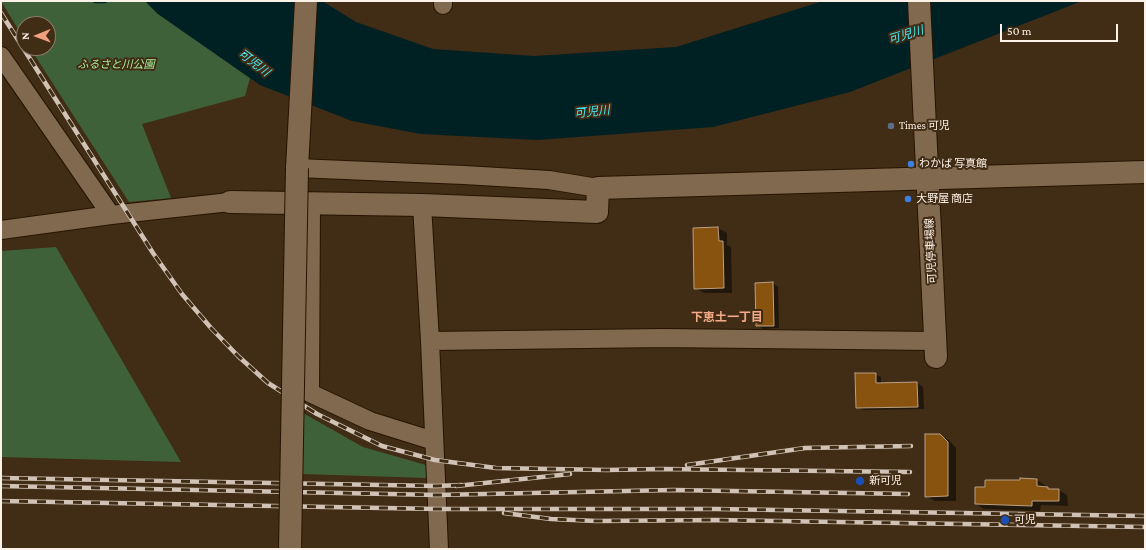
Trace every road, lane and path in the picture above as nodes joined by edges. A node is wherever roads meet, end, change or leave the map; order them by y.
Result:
1 (306, 1) edge
2 (920, 1) edge
3 (1, 56) edge
4 (297, 168) junction
5 (1145, 172) edge
6 (927, 177) junction
7 (598, 188) junction
8 (230, 202) joint
9 (311, 204) junction
10 (422, 205) junction
11 (111, 215) junction
12 (1, 230) edge
13 (430, 341) junction
14 (935, 349) joint
15 (434, 441) junction
16 (290, 549) edge
17 (439, 549) edge

1 - 4 street
2 - 6 street, 可児停車場線
3 - 11 street
4 - 7 street
4 - 16 street, bridge
5 - 6 street
6 - 7 street
6 - 14 street, 可児停車場線
7 - 10 street
8 - 9 street
8 - 11 street
9 - 10 street
9 - 15 street
10 - 13 street
11 - 12 street
13 - 14 street
13 - 15 street
15 - 17 street

